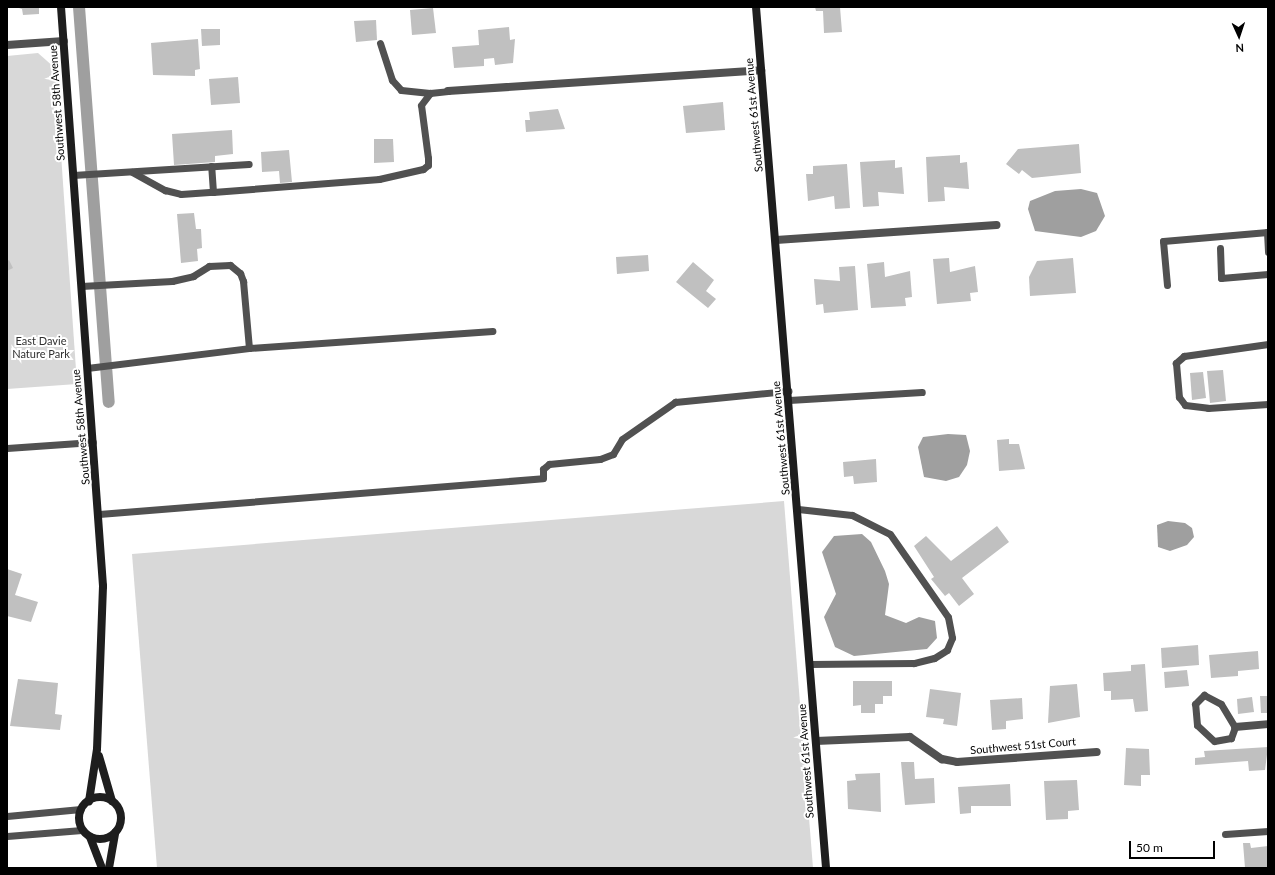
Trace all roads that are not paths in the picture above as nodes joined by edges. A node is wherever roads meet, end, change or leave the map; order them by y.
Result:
1 (61, 7) edge
2 (756, 7) edge
3 (64, 41) junction
4 (380, 44) dead end
5 (7, 45) edge
6 (761, 70) junction
7 (448, 91) joint
8 (430, 93) junction
9 (249, 164) dead end
10 (211, 166) junction
11 (131, 172) junction
12 (73, 175) junction
13 (213, 192) junction
14 (996, 224) dead end
15 (1268, 232) edge
16 (776, 240) junction
17 (1220, 248) dead end
18 (1268, 252) edge
19 (1268, 274) edge
20 (1167, 285) dead end
21 (81, 286) junction
22 (492, 331) dead end
23 (1268, 344) edge
24 (249, 348) junction
25 (91, 367) junction
26 (788, 391) junction
27 (922, 392) dead end
28 (789, 400) junction
29 (1268, 404) edge
30 (93, 442) junction
31 (7, 448) edge
32 (798, 509) junction
33 (99, 514) junction
34 (810, 664) junction
35 (1268, 724) edge
36 (1235, 727) junction
37 (816, 741) junction
38 (97, 749) junction
39 (1097, 752) dead end
40 (89, 801) junction
41 (112, 801) junction
42 (82, 809) junction
43 (7, 816) edge
44 (82, 830) junction
45 (1268, 831) edge
46 (115, 833) junction
47 (1224, 834) dead end
48 (7, 836) edge
49 (90, 837) junction
50 (102, 868) edge
51 (109, 868) edge
52 (826, 868) edge

1 - 3 street, Southwest 58th Avenue
2 - 6 street, Southwest 61st Avenue
3 - 5 street
3 - 12 street, Southwest 58th Avenue
4 - 8 lane
6 - 7 street
6 - 16 street, Southwest 61st Avenue
7 - 8 lane
8 - 13 lane
9 - 10 lane
10 - 11 lane
10 - 13 lane
11 - 12 lane
11 - 13 lane
12 - 21 street, Southwest 58th Avenue
14 - 16 street
15 - 18 lane
15 - 20 lane
16 - 26 street, Southwest 61st Avenue
17 - 19 lane
21 - 24 lane
21 - 25 street, Southwest 58th Avenue
22 - 24 lane
23 - 29 lane
24 - 25 lane
25 - 30 street, Southwest 58th Avenue
26 - 28 street, Southwest 61st Avenue
26 - 33 lane
27 - 28 lane
28 - 32 street, Southwest 61st Avenue
30 - 31 lane
30 - 33 street, Southwest 58th Avenue
32 - 34 street, Southwest 61st Avenue
32 - 34 lane
33 - 38 street, Southwest 58th Avenue
34 - 37 street, Southwest 61st Avenue
35 - 36 street
36 - 36 lane
37 - 39 street, Southwest 51st Court
37 - 52 street, Southwest 61st Avenue
38 - 40 street, Southwest 58th Avenue
38 - 41 street, Southwest 58th Avenue
40 - 41 street
40 - 42 street
41 - 46 street
42 - 43 lane
42 - 44 street
44 - 48 lane
44 - 49 street
45 - 47 lane
46 - 49 street
46 - 51 street
49 - 50 street

